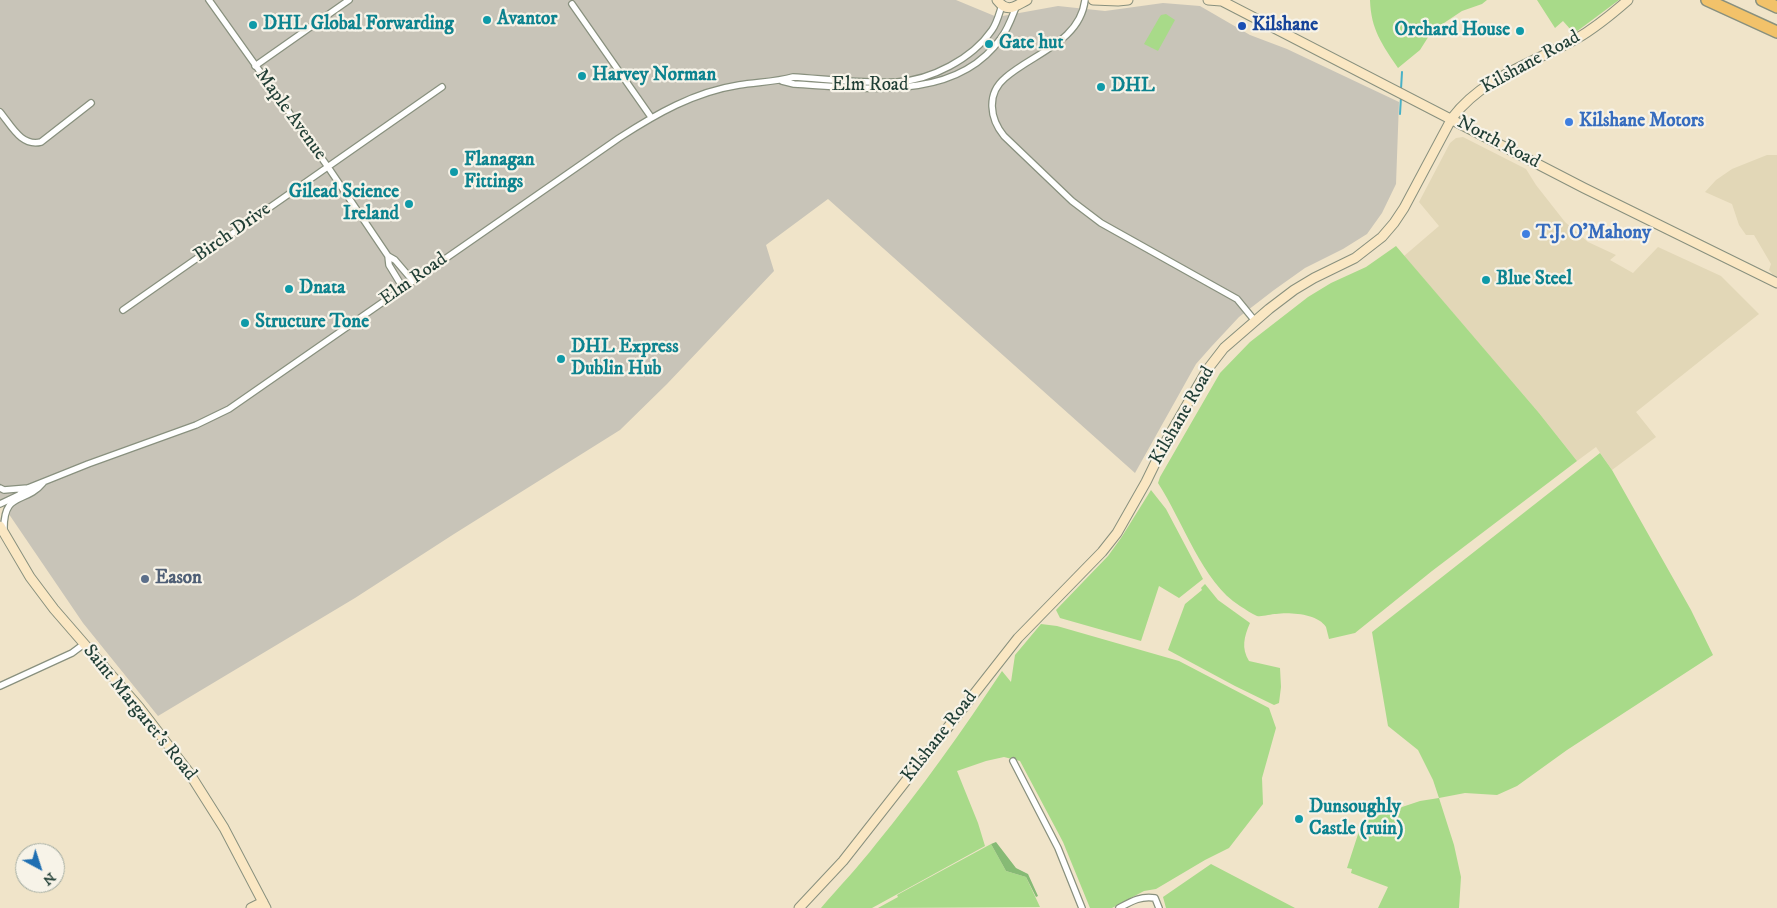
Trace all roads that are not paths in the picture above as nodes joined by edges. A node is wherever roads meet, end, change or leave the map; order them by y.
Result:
1 (209, 0) edge
2 (349, 0) edge
3 (1085, 0) edge
4 (1093, 0) edge
5 (1128, 0) edge
6 (1208, 0) edge
7 (1221, 0) edge
8 (1628, 0) edge
9 (1707, 0) edge
10 (1762, 0) edge
11 (998, 1) edge
12 (1023, 2) edge
13 (572, 4) dead end
14 (1777, 7) edge
15 (1777, 32) edge
16 (255, 66) junction
17 (780, 81) junction
18 (442, 87) dead end
19 (91, 102) dead end
20 (0, 112) edge
21 (651, 117) junction
22 (1452, 118) junction
23 (328, 167) junction
24 (388, 256) junction
25 (413, 281) junction
26 (1777, 283) edge
27 (403, 288) junction
28 (123, 310) dead end
29 (1255, 320) junction
30 (44, 481) junction
31 (28, 488) junction
32 (1, 490) edge
33 (0, 504) edge
34 (2, 530) edge
35 (84, 644) junction
36 (0, 686) edge
37 (1012, 761) dead end
38 (264, 905) edge
39 (251, 908) edge
40 (799, 908) edge
41 (1082, 908) edge
42 (1119, 908) edge
43 (1159, 908) edge

1 - 16 street, Maple Avenue
2 - 16 street
3 - 29 street
4 - 5 street
6 - 7 street
7 - 22 street, North Road
8 - 22 street, Kilshane Road
9 - 15 highway
10 - 14 highway
11 - 12 street
11 - 17 street, Elm Road
12 - 17 street, Elm Road
13 - 21 street
16 - 23 street, Maple Avenue
17 - 21 street, Elm Road
18 - 23 street, Birch Drive
19 - 20 street
21 - 25 street, Elm Road
22 - 26 street, North Road
22 - 29 street, Kilshane Road
23 - 24 street, Maple Avenue
23 - 28 street, Birch Drive
24 - 25 street, Maple Avenue
24 - 27 street, Maple Avenue
25 - 27 street, Elm Road
27 - 30 street, Elm Road
29 - 40 street, Kilshane Road
30 - 31 street, Elm Road
30 - 34 street, Elm Road
31 - 32 street, Elm Road
31 - 33 street, Elm Road
34 - 35 street, Saint Margaret's Road
35 - 36 street
35 - 38 street, Saint Margaret's Road
37 - 41 street
38 - 39 street
42 - 43 street

